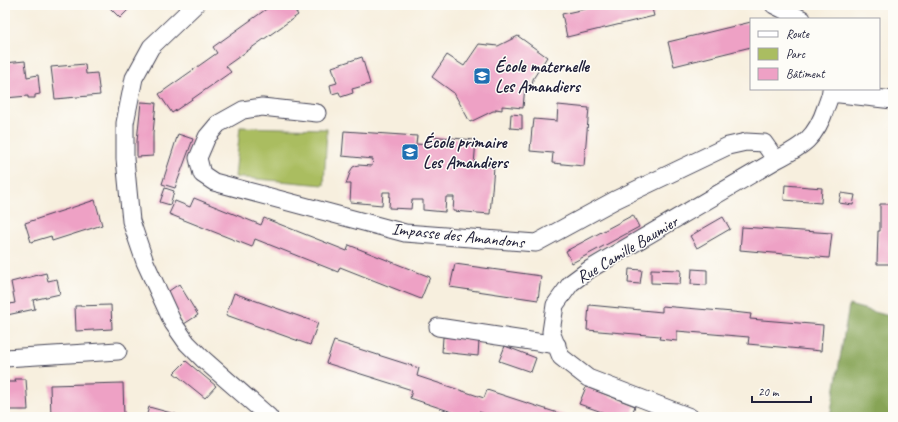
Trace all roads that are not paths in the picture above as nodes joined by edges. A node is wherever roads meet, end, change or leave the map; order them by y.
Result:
1 (195, 5) edge
2 (774, 5) edge
3 (800, 18) edge
4 (831, 91) edge
5 (893, 100) edge
6 (317, 113) dead end
7 (776, 160) junction
8 (438, 327) dead end
9 (557, 345) junction
10 (118, 351) dead end
11 (5, 358) edge
12 (269, 417) edge
13 (690, 417) edge

1 - 12 street
2 - 3 street
4 - 5 street
4 - 7 street, Rue Camille Baumier
6 - 7 street, Impasse des Amandons
7 - 9 street, Rue Camille Baumier
8 - 9 street
9 - 13 street, Rue Camille Baumier
10 - 11 street

